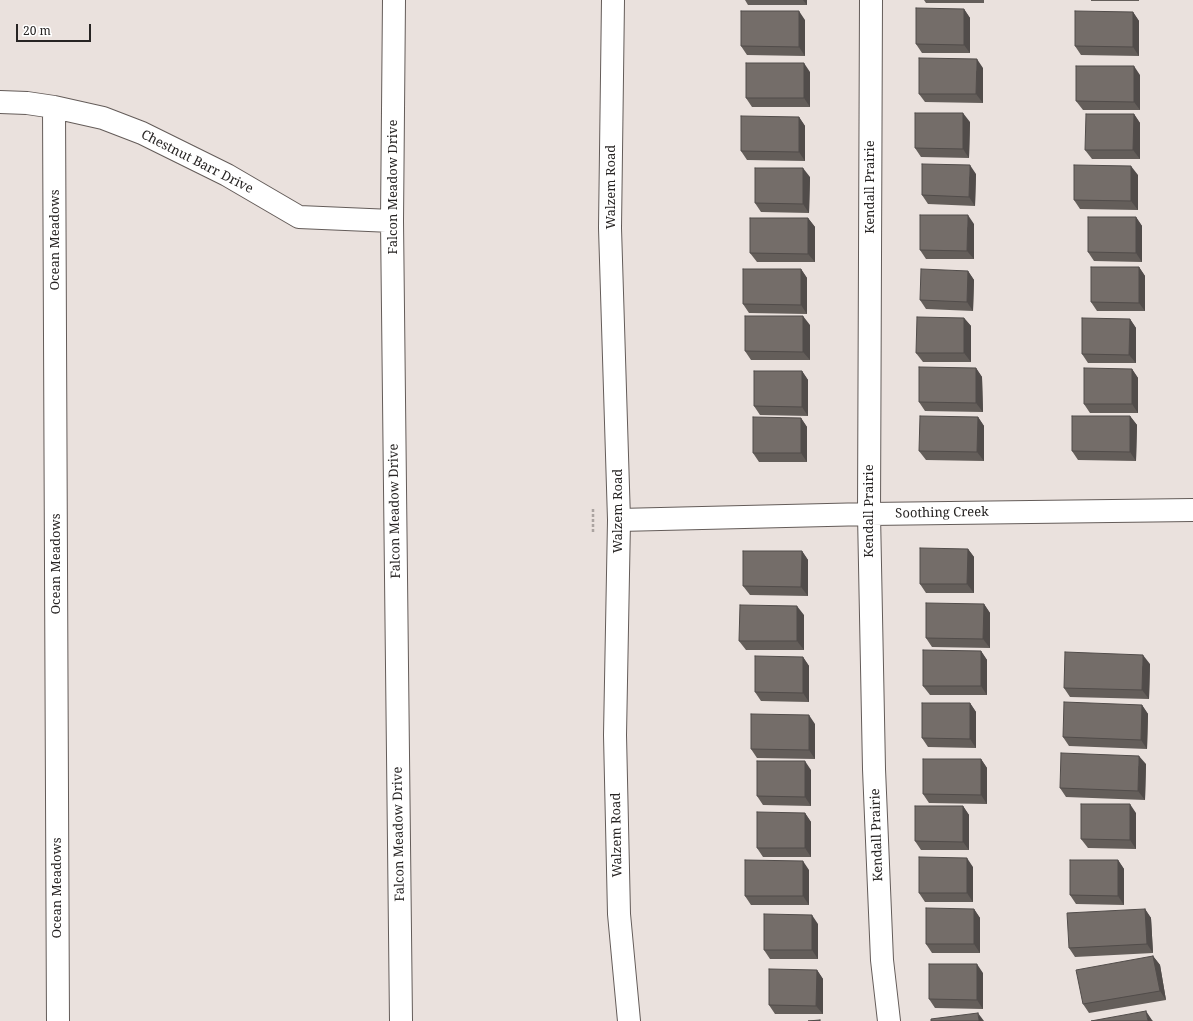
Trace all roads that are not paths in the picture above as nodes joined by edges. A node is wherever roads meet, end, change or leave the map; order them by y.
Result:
1 (394, 0) edge
2 (612, 0) edge
3 (871, 0) edge
4 (0, 102) edge
5 (54, 107) junction
6 (392, 221) junction
7 (1193, 510) edge
8 (869, 514) junction
9 (619, 520) junction
10 (58, 1021) edge
11 (401, 1021) edge
12 (629, 1021) edge
13 (889, 1021) edge

1 - 6 street, Falcon Meadow Drive
2 - 9 street, Walzem Road
3 - 8 street, Kendall Prairie
4 - 5 street, Chestnut Barr Drive
5 - 6 street, Chestnut Barr Drive
5 - 10 street, Ocean Meadows
6 - 11 street, Falcon Meadow Drive
7 - 8 street, Soothing Creek
8 - 9 street, Soothing Creek
8 - 13 street, Kendall Prairie
9 - 12 street, Walzem Road

